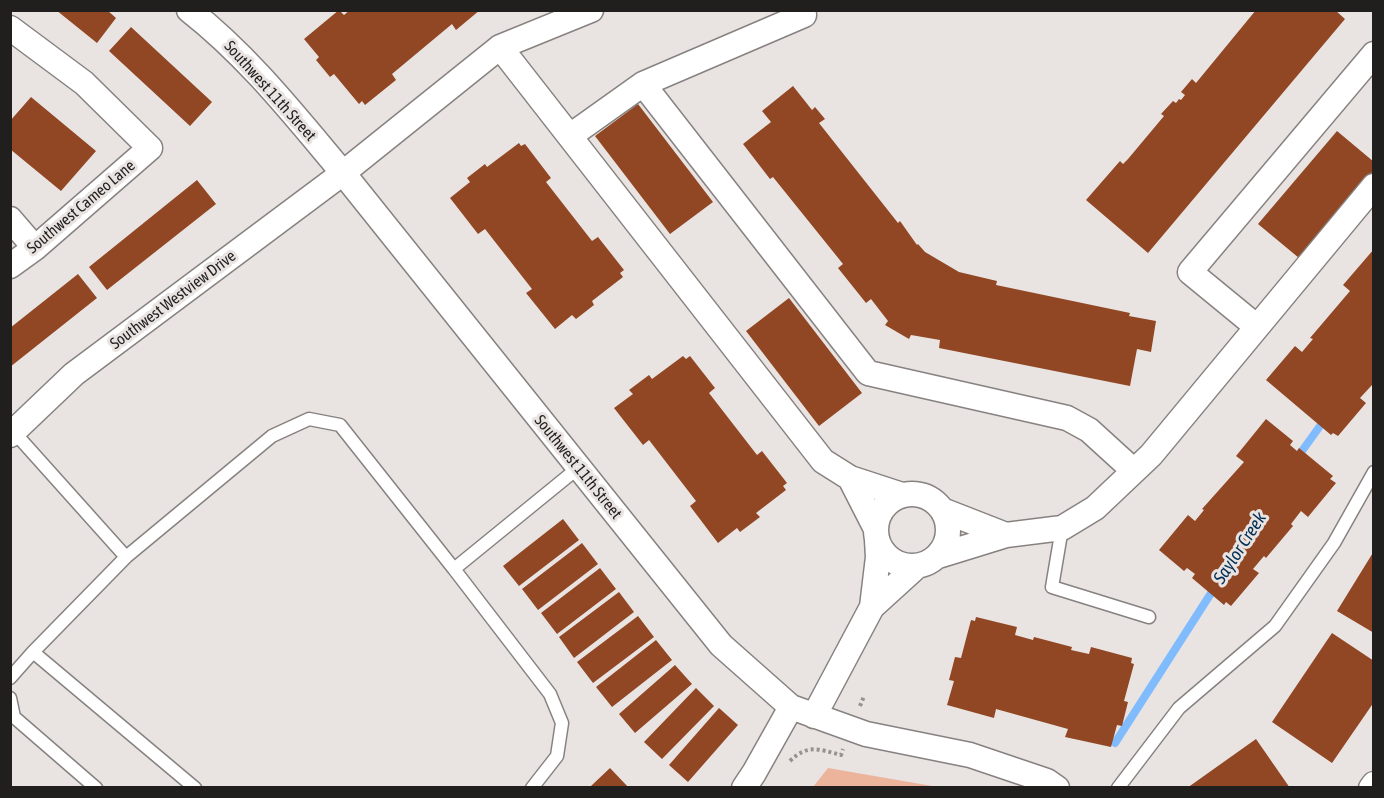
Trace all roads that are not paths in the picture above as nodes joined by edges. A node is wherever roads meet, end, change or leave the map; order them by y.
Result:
1 (189, 10) edge
2 (591, 10) edge
3 (804, 15) dead end
4 (10, 28) edge
5 (500, 47) junction
6 (1374, 54) edge
7 (643, 84) junction
8 (570, 136) junction
9 (342, 173) junction
10 (1374, 186) edge
11 (10, 219) edge
12 (35, 248) junction
13 (10, 266) edge
14 (1257, 327) junction
15 (12, 432) edge
16 (578, 468) junction
17 (1134, 471) junction
18 (1374, 472) edge
19 (850, 478) junction
20 (902, 495) junction
21 (942, 510) junction
22 (1062, 528) junction
23 (877, 535) junction
24 (1006, 535) junction
25 (938, 556) junction
26 (126, 557) junction
27 (916, 567) junction
28 (454, 569) junction
29 (872, 607) junction
30 (1149, 617) dead end
31 (33, 652) junction
32 (10, 678) edge
33 (10, 698) edge
34 (791, 707) junction
35 (814, 716) junction
36 (96, 788) edge
37 (195, 788) edge
38 (532, 788) edge
39 (744, 788) edge
40 (1057, 788) edge
41 (1118, 788) edge

1 - 9 street, Southwest 11th Street
2 - 5 street, Southwest Westview Drive
3 - 7 street
4 - 12 street, Southwest Cameo Lane
5 - 8 street
5 - 9 street, Southwest Westview Drive
6 - 14 street
7 - 8 street
7 - 17 street
8 - 19 street
9 - 15 street, Southwest Westview Drive
9 - 16 street, Southwest 11th Street
10 - 14 street
11 - 12 street
12 - 13 street, Southwest Cameo Lane
14 - 17 street
15 - 26 lane
16 - 28 lane
16 - 34 street, Southwest 11th Street
17 - 22 street
18 - 41 lane
19 - 20 street
19 - 23 street
20 - 21 street
20 - 23 street
21 - 24 street
21 - 25 street
22 - 24 street
22 - 30 lane
23 - 27 street
23 - 29 street
24 - 25 street
25 - 27 street
26 - 28 lane
26 - 31 lane
27 - 29 street
28 - 38 lane
29 - 35 street
31 - 32 lane
31 - 37 lane
33 - 36 lane
34 - 35 street, Southwest 11th Street
34 - 39 street
35 - 40 street, Southwest 11th Street

